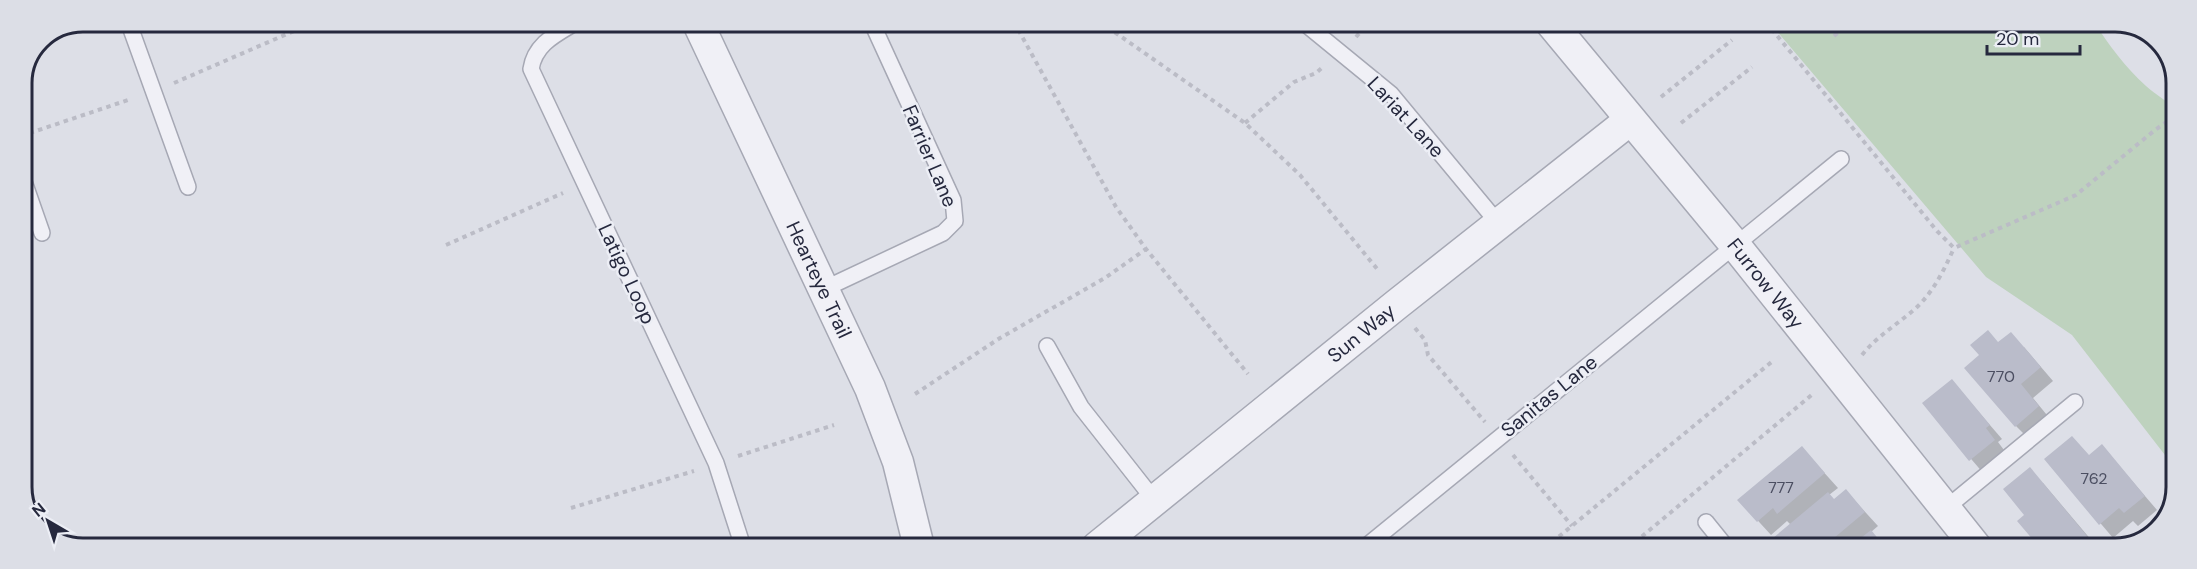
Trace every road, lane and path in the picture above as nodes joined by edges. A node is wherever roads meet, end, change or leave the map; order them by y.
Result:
1 (133, 32) edge
2 (560, 32) edge
3 (702, 32) edge
4 (876, 32) edge
5 (1020, 32) edge
6 (1114, 32) edge
7 (1315, 32) edge
8 (1359, 32) edge
9 (1558, 32) edge
10 (1774, 32) edge
11 (1839, 32) edge
12 (1834, 36) dead end
13 (1732, 40) dead end
14 (1340, 52) junction
15 (1752, 67) dead end
16 (1661, 97) dead end
17 (1630, 120) junction
18 (1245, 123) junction
19 (1681, 123) dead end
20 (2165, 123) edge
21 (1841, 159) dead end
22 (585, 183) junction
23 (188, 187) dead end
24 (32, 205) edge
25 (1498, 223) junction
26 (42, 234) dead end
27 (446, 245) dead end
28 (1735, 245) junction
29 (1954, 248) junction
30 (1146, 249) junction
31 (1378, 270) dead end
32 (824, 289) junction
33 (1047, 346) dead end
34 (1774, 360) dead end
35 (1248, 374) dead end
36 (1836, 375) junction
37 (915, 394) dead end
38 (2075, 402) dead end
39 (1155, 501) junction
40 (1946, 509) junction
41 (1706, 522) dead end
42 (740, 538) edge
43 (917, 538) edge
44 (1108, 538) edge
45 (1376, 538) edge
46 (1557, 538) edge
47 (1640, 538) edge
48 (1719, 538) edge
49 (1969, 538) edge

1 - 23 lane
2 - 22 lane, Latigo Loop
3 - 32 street, Hearteye Trail
4 - 32 lane, Farrier Lane
5 - 30 path
6 - 18 path
7 - 14 lane, Lariat Lane
8 - 14 path
9 - 17 street, Furrow Way
10 - 29 path
11 - 12 path
13 - 16 path
14 - 18 path
14 - 25 lane, Lariat Lane
15 - 19 path
17 - 25 street, Sun Way
17 - 28 street, Furrow Way
18 - 31 path
20 - 29 path
21 - 28 lane, Sanitas Lane
22 - 27 path
22 - 42 lane, Latigo Loop
24 - 26 lane
25 - 39 street, Sun Way
28 - 36 street, Furrow Way
28 - 45 lane, Sanitas Lane
29 - 36 path
30 - 35 path
30 - 37 path
32 - 43 street, Hearteye Trail
33 - 39 lane
34 - 46 path
36 - 40 street, Furrow Way
36 - 47 path
38 - 40 lane
39 - 44 street, Sun Way
40 - 49 street, Furrow Way
41 - 48 lane

